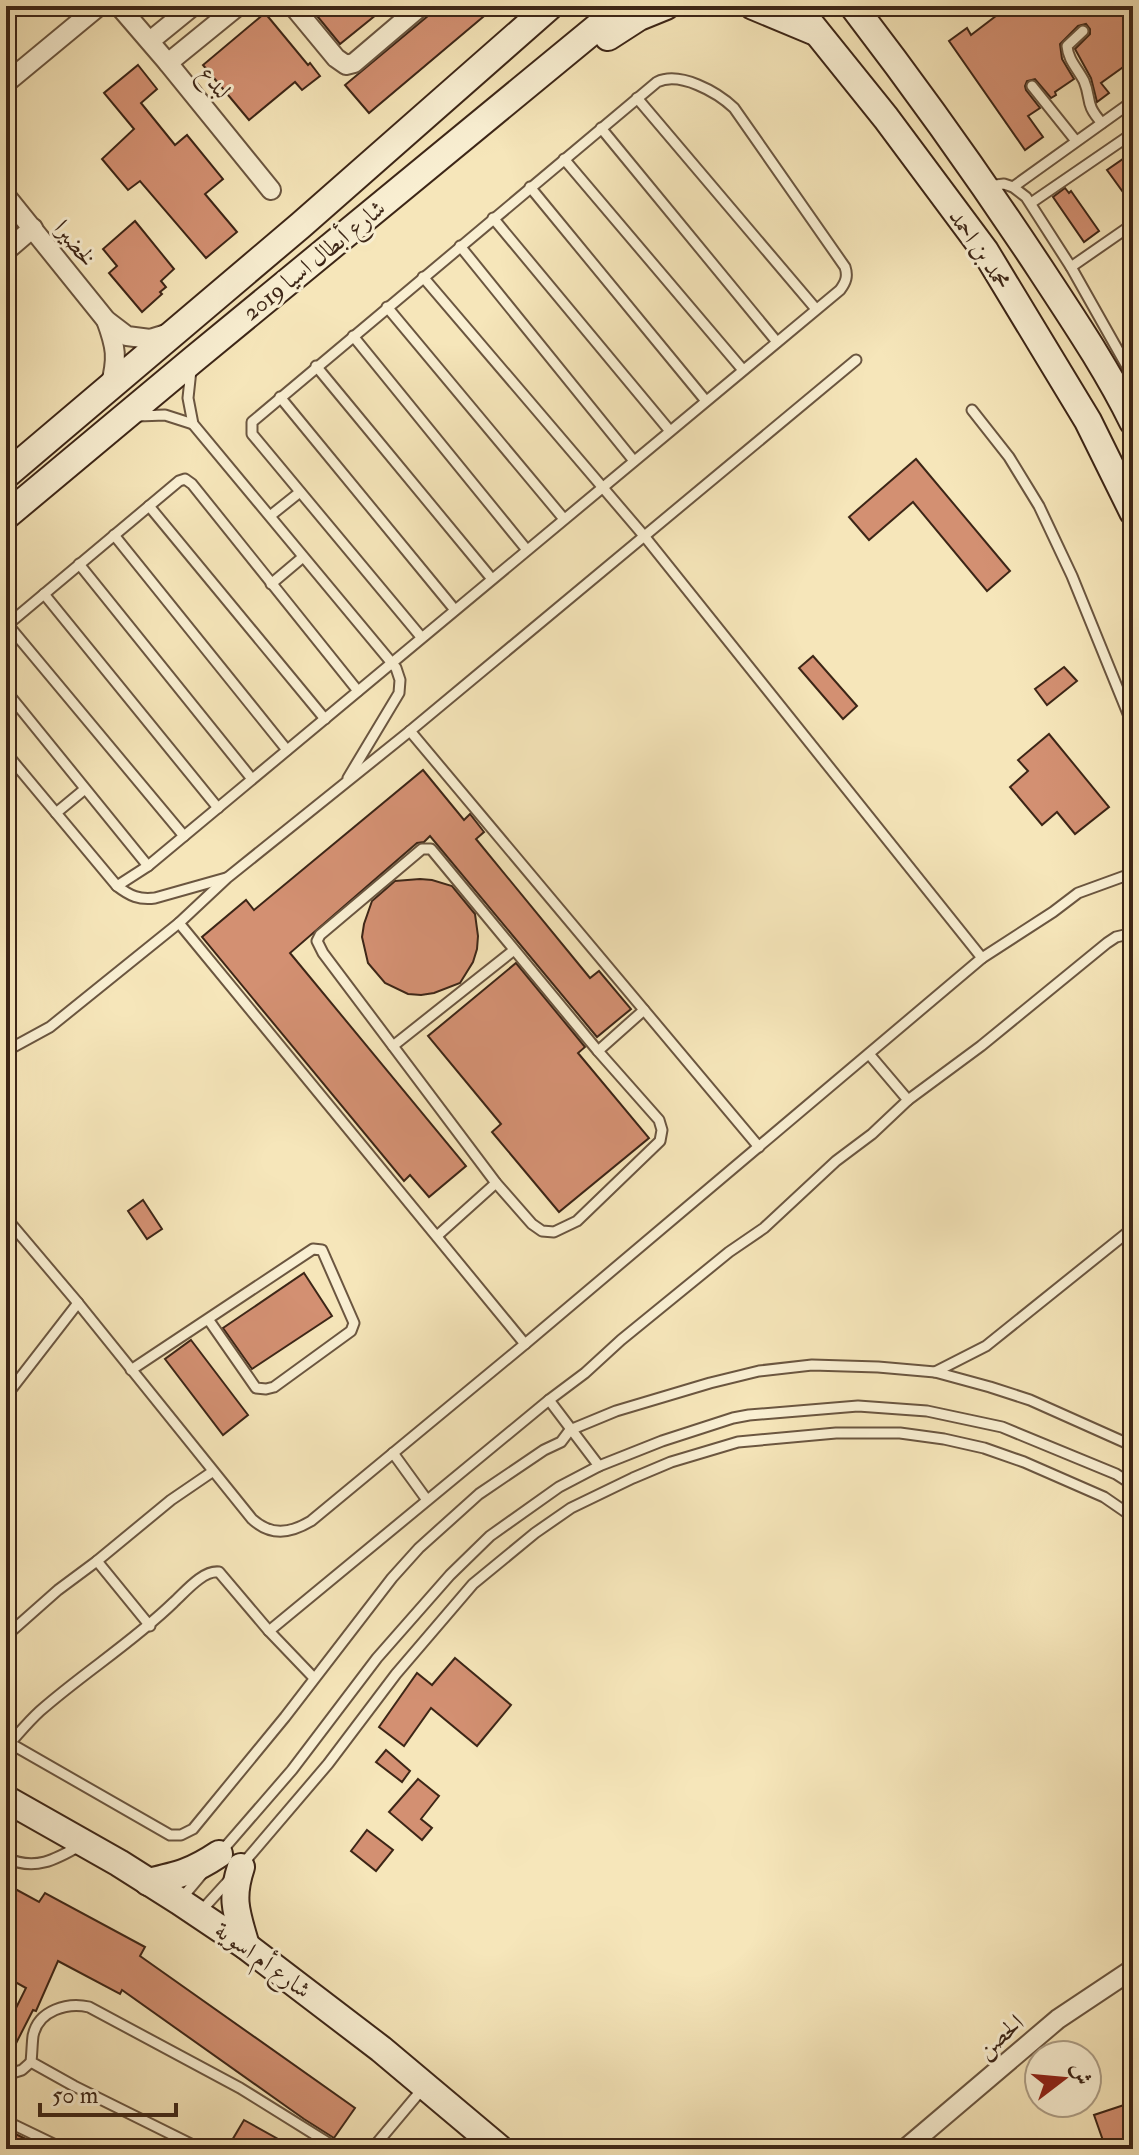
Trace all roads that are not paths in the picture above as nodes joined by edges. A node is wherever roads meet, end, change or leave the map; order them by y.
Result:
1 (99, 6) edge
2 (119, 6) edge
3 (193, 6) edge
4 (238, 6) edge
5 (293, 6) edge
6 (421, 6) edge
7 (550, 6) edge
8 (605, 6) edge
9 (623, 6) edge
10 (666, 6) edge
11 (753, 6) edge
12 (796, 6) edge
13 (838, 6) edge
14 (853, 6) edge
15 (867, 6) edge
16 (1083, 31) dead end
17 (820, 35) junction
18 (150, 41) junction
19 (567, 52) junction
20 (168, 63) junction
21 (898, 64) junction
22 (6, 83) edge
23 (1032, 86) dead end
24 (637, 98) junction
25 (511, 99) junction
26 (1133, 101) edge
27 (1102, 123) junction
28 (601, 128) junction
29 (1133, 133) edge
30 (1076, 141) junction
31 (564, 159) junction
32 (985, 186) junction
33 (530, 187) junction
34 (1013, 187) junction
35 (271, 190) dead end
36 (6, 196) edge
37 (1031, 203) junction
38 (493, 218) junction
39 (1133, 224) edge
40 (33, 228) junction
41 (460, 246) junction
42 (6, 251) edge
43 (1071, 267) junction
44 (423, 277) junction
45 (387, 307) junction
46 (816, 309) junction
47 (106, 320) junction
48 (174, 332) junction
49 (353, 336) junction
50 (777, 342) junction
51 (194, 359) junction
52 (856, 360) dead end
53 (316, 366) junction
54 (743, 370) junction
55 (1133, 377) edge
56 (110, 387) junction
57 (280, 397) junction
58 (706, 401) junction
59 (972, 410) dead end
60 (122, 420) junction
61 (1133, 422) edge
62 (193, 424) junction
63 (670, 431) junction
64 (634, 461) junction
65 (6, 475) edge
66 (601, 488) junction
67 (300, 492) junction
68 (149, 506) junction
69 (1133, 512) edge
70 (6, 516) edge
71 (270, 516) junction
72 (564, 519) junction
73 (114, 535) junction
74 (645, 537) junction
75 (527, 550) junction
76 (303, 557) junction
77 (79, 564) junction
78 (492, 579) junction
79 (271, 584) junction
80 (44, 594) junction
81 (455, 610) junction
82 (7, 625) edge
83 (422, 638) junction
84 (391, 664) junction
85 (6, 691) edge
86 (358, 691) junction
87 (325, 719) junction
88 (1133, 726) edge
89 (410, 731) junction
90 (287, 750) junction
91 (6, 753) edge
92 (252, 779) junction
93 (344, 784) junction
94 (85, 789) junction
95 (218, 808) junction
96 (56, 813) junction
97 (184, 836) junction
98 (148, 866) junction
99 (1133, 873) edge
100 (227, 878) junction
101 (117, 886) junction
102 (179, 923) junction
103 (1133, 933) edge
104 (514, 950) junction
105 (982, 958) junction
106 (644, 1010) junction
107 (393, 1046) junction
108 (6, 1051) edge
109 (598, 1051) junction
110 (869, 1054) junction
111 (908, 1100) junction
112 (759, 1147) junction
113 (496, 1183) junction
114 (6, 1218) edge
115 (1133, 1228) edge
116 (437, 1236) junction
117 (78, 1303) junction
118 (208, 1319) junction
119 (525, 1344) junction
120 (131, 1370) junction
121 (935, 1372) junction
122 (6, 1396) edge
123 (549, 1400) junction
124 (570, 1430) junction
125 (1133, 1446) edge
126 (393, 1453) junction
127 (599, 1466) junction
128 (212, 1472) junction
129 (1133, 1485) edge
130 (427, 1500) junction
131 (1133, 1517) edge
132 (97, 1561) junction
133 (150, 1626) junction
134 (269, 1631) junction
135 (6, 1636) edge
136 (314, 1678) junction
137 (8, 1742) edge
138 (6, 1799) edge
139 (85, 1843) junction
140 (6, 1858) edge
141 (230, 1861) junction
142 (148, 1882) junction
143 (189, 1907) junction
144 (246, 1946) junction
145 (1133, 1969) edge
146 (31, 2062) junction
147 (6, 2075) edge
148 (425, 2085) junction
149 (6, 2121) edge
150 (64, 2149) edge
151 (201, 2149) edge
152 (338, 2149) edge
153 (372, 2149) edge
154 (500, 2149) edge
155 (905, 2149) edge

1 - 22 street
2 - 18 street, لبدع
3 - 18 street
4 - 20 street
5 - 6 street
7 - 48 main road, شارع أبطال اسيا 2019
8 - 19 main road
9 - 19 main road, شارع أبطال اسيا 2019
10 - 25 main road
11 - 17 main road
12 - 17 main road, محمد بن احمد
13 - 21 main road
14 - 21 main road, محمد بن احمد
15 - 21 main road
16 - 27 lane
17 - 69 main road, محمد بن احمد
18 - 20 street, لبدع
19 - 25 main road, شارع أبطال اسيا 2019
20 - 35 street, لبدع
21 - 32 main road, محمد بن احمد
23 - 30 lane
24 - 28 lane
24 - 46 lane
24 - 46 lane
25 - 51 main road, شارع أبطال اسيا 2019
26 - 27 lane
27 - 30 lane
28 - 31 lane
28 - 50 lane
29 - 37 lane
30 - 34 lane
31 - 33 lane
31 - 54 lane
32 - 34 lane
32 - 61 main road, محمد بن احمد
33 - 38 lane
33 - 58 lane
34 - 37 lane
36 - 40 street, لخضيرا
37 - 43 lane
38 - 41 lane
38 - 63 lane
39 - 43 lane
40 - 42 street
40 - 47 street, لخضيرا
41 - 44 lane
41 - 64 lane
43 - 55 lane
44 - 45 lane
44 - 66 lane
45 - 49 lane
45 - 72 lane
46 - 50 lane
47 - 48 street, لخضيرا
47 - 56 street, لخضيرا
48 - 56 main road, شارع أبطال اسيا 2019
49 - 53 lane
49 - 75 lane
50 - 54 lane
51 - 60 main road, شارع أبطال اسيا 2019
51 - 62 lane
52 - 74 lane
53 - 57 lane
53 - 78 lane
54 - 58 lane
56 - 65 main road, شارع أبطال اسيا 2019
57 - 67 lane
57 - 81 lane
58 - 63 lane
59 - 88 lane
60 - 62 lane
60 - 70 main road, شارع أبطال اسيا 2019
62 - 71 lane
63 - 64 lane
64 - 66 lane
66 - 72 lane
66 - 74 lane
67 - 71 lane
67 - 83 lane
68 - 73 lane
68 - 79 lane
68 - 87 lane
71 - 76 lane
72 - 75 lane
73 - 77 lane
73 - 90 lane
74 - 89 lane
74 - 105 lane
75 - 78 lane
76 - 79 lane
76 - 84 lane
77 - 80 lane
77 - 92 lane
78 - 81 lane
79 - 86 lane
80 - 82 lane
80 - 95 lane
81 - 83 lane
82 - 97 lane
83 - 84 lane
84 - 86 lane
84 - 93 lane
85 - 94 lane
86 - 87 lane
87 - 90 lane
89 - 93 lane
89 - 106 lane
90 - 92 lane
91 - 96 lane
92 - 95 lane
93 - 100 lane
94 - 96 lane
94 - 98 lane
95 - 97 lane
96 - 101 lane
97 - 98 lane
98 - 101 lane
99 - 105 lane
100 - 101 lane
100 - 102 lane
102 - 108 lane
102 - 116 lane
103 - 111 lane
104 - 107 lane
104 - 107 lane
104 - 109 lane
105 - 110 lane
106 - 109 lane
106 - 112 lane
107 - 113 lane
109 - 113 lane
110 - 111 lane
110 - 112 lane
111 - 123 lane
112 - 119 lane
113 - 116 lane
114 - 117 lane
115 - 121 lane
116 - 119 lane
117 - 120 lane
117 - 122 lane
118 - 118 lane
118 - 120 lane
119 - 126 lane
120 - 128 lane
121 - 124 lane
121 - 125 lane
123 - 124 lane
123 - 130 lane
124 - 127 lane
124 - 136 lane
126 - 128 lane
126 - 130 lane
127 - 129 lane
127 - 141 lane
128 - 132 lane
130 - 134 lane
131 - 141 lane
132 - 133 lane
132 - 135 lane
133 - 134 lane
133 - 137 lane
134 - 136 lane
136 - 137 lane
138 - 139 main road, شارع أم اسوية
139 - 140 lane
139 - 142 main road, شارع أم اسوية
141 - 142 main road
141 - 143 lane
141 - 143 lane
141 - 144 main road
142 - 143 main road, شارع أم اسوية
143 - 144 main road, شارع أم اسوية
144 - 148 main road, شارع أم اسوية
145 - 155 street, الحصن
146 - 147 lane
146 - 151 lane
146 - 152 lane
148 - 153 lane
148 - 154 main road, شارع أم اسوية
149 - 150 lane

